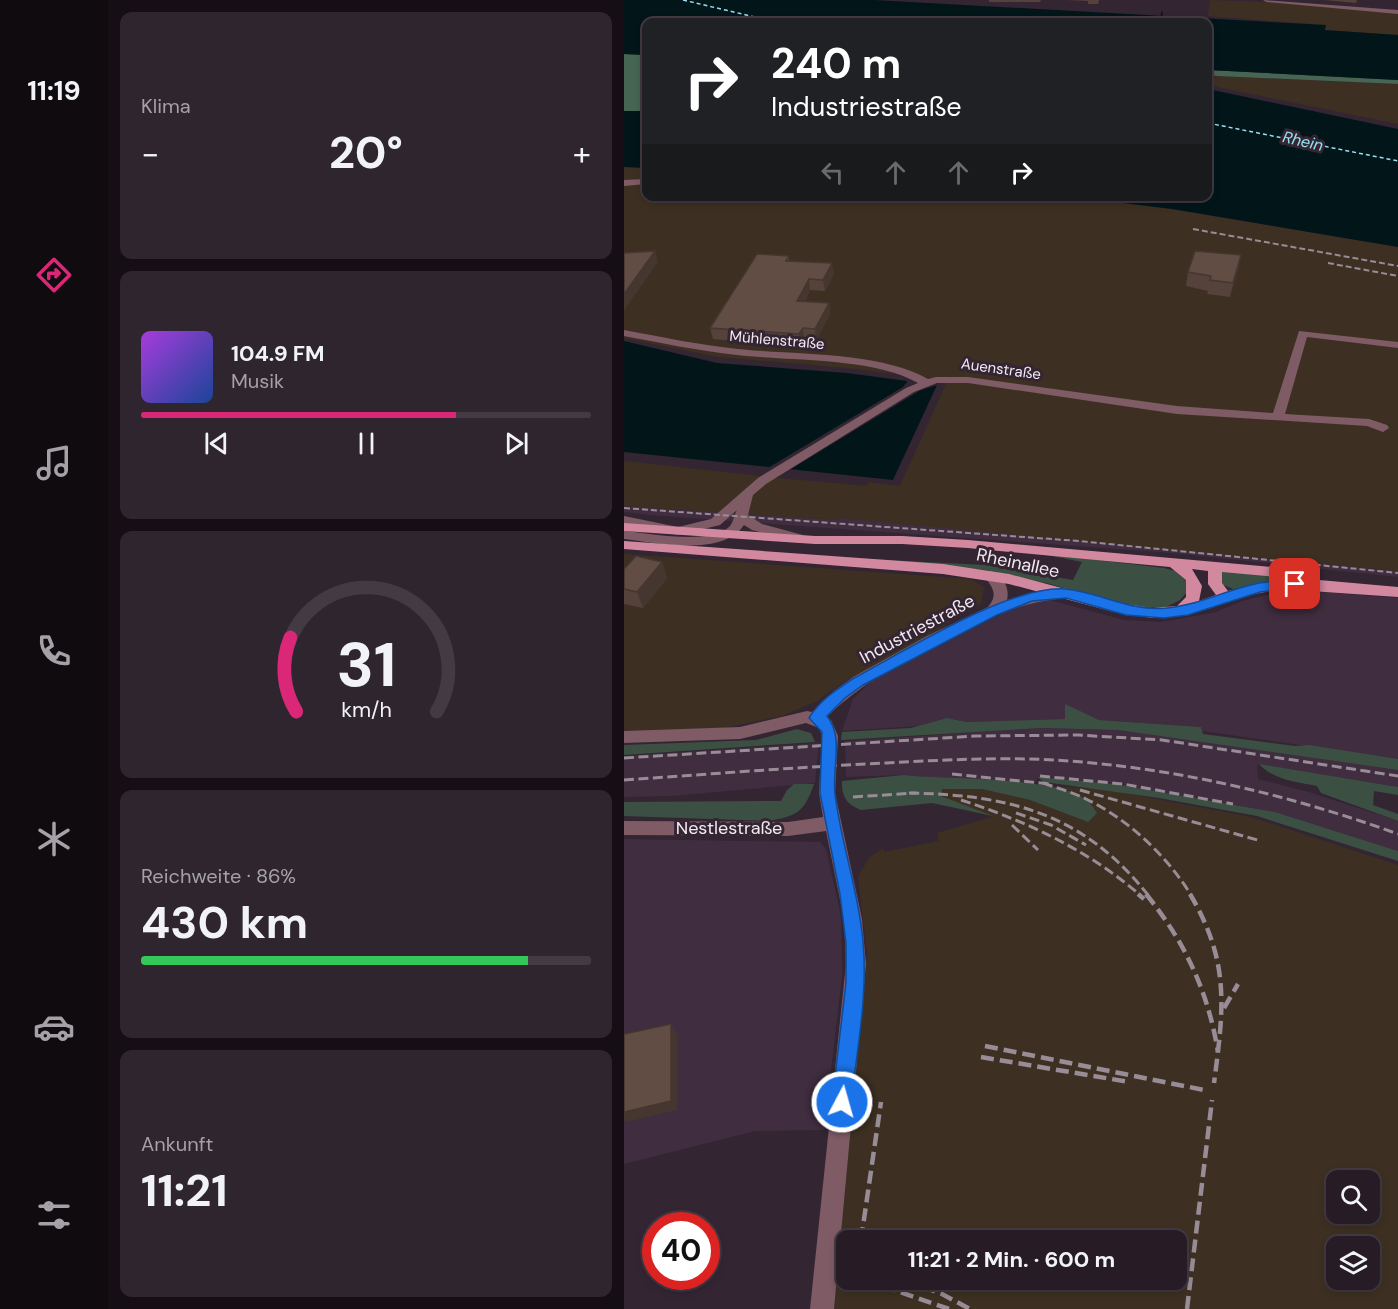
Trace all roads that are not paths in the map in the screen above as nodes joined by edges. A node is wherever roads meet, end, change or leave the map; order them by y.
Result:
1 (1266, 0) edge
2 (1378, 0) edge
3 (1376, 10) junction
4 (1398, 12) edge
5 (624, 183) edge
6 (642, 183) edge
7 (624, 333) edge
8 (1398, 345) edge
9 (926, 383) junction
10 (1278, 417) junction
11 (1383, 428) dead end
12 (738, 511) junction
13 (624, 520) edge
14 (624, 527) edge
15 (678, 531) junction
16 (728, 534) junction
17 (624, 535) edge
18 (802, 539) junction
19 (624, 545) edge
20 (752, 555) junction
21 (1172, 562) junction
22 (1215, 566) junction
23 (991, 576) junction
24 (1398, 584) edge
25 (1398, 592) edge
26 (1066, 593) junction
27 (1225, 598) junction
28 (992, 611) junction
29 (1176, 612) junction
30 (816, 718) junction
31 (624, 737) edge
32 (834, 823) junction
33 (624, 828) edge
34 (822, 1309) edge

1 - 3 street
2 - 3 street
3 - 4 street
5 - 6 street
7 - 9 street, Mühlenstraße
8 - 10 street
9 - 10 street, Auenstraße
9 - 12 street, Auenstraße
10 - 11 street, Auenstraße
12 - 15 street
12 - 16 street, Auenstraße
12 - 18 street
13 - 15 street, Rheinallee
14 - 15 main road, Rheinallee
15 - 16 main road, Rheinallee
16 - 17 street
16 - 18 main road, Rheinallee
16 - 20 street
18 - 21 main road, Rheinallee
19 - 20 main road, Rheinallee
20 - 23 main road, Rheinallee
21 - 22 main road, Rheinallee
21 - 29 main road
22 - 24 main road, Rheinallee
22 - 27 main road
23 - 26 main road, Rheinallee
23 - 28 street, Industriestraße
25 - 27 main road, Rheinallee
26 - 28 street, Industriestraße
26 - 29 main road, Rheinallee
27 - 29 main road, Rheinallee
28 - 30 street, Industriestraße
30 - 31 street
30 - 32 street
32 - 33 street, Nestlestraße
32 - 34 street

